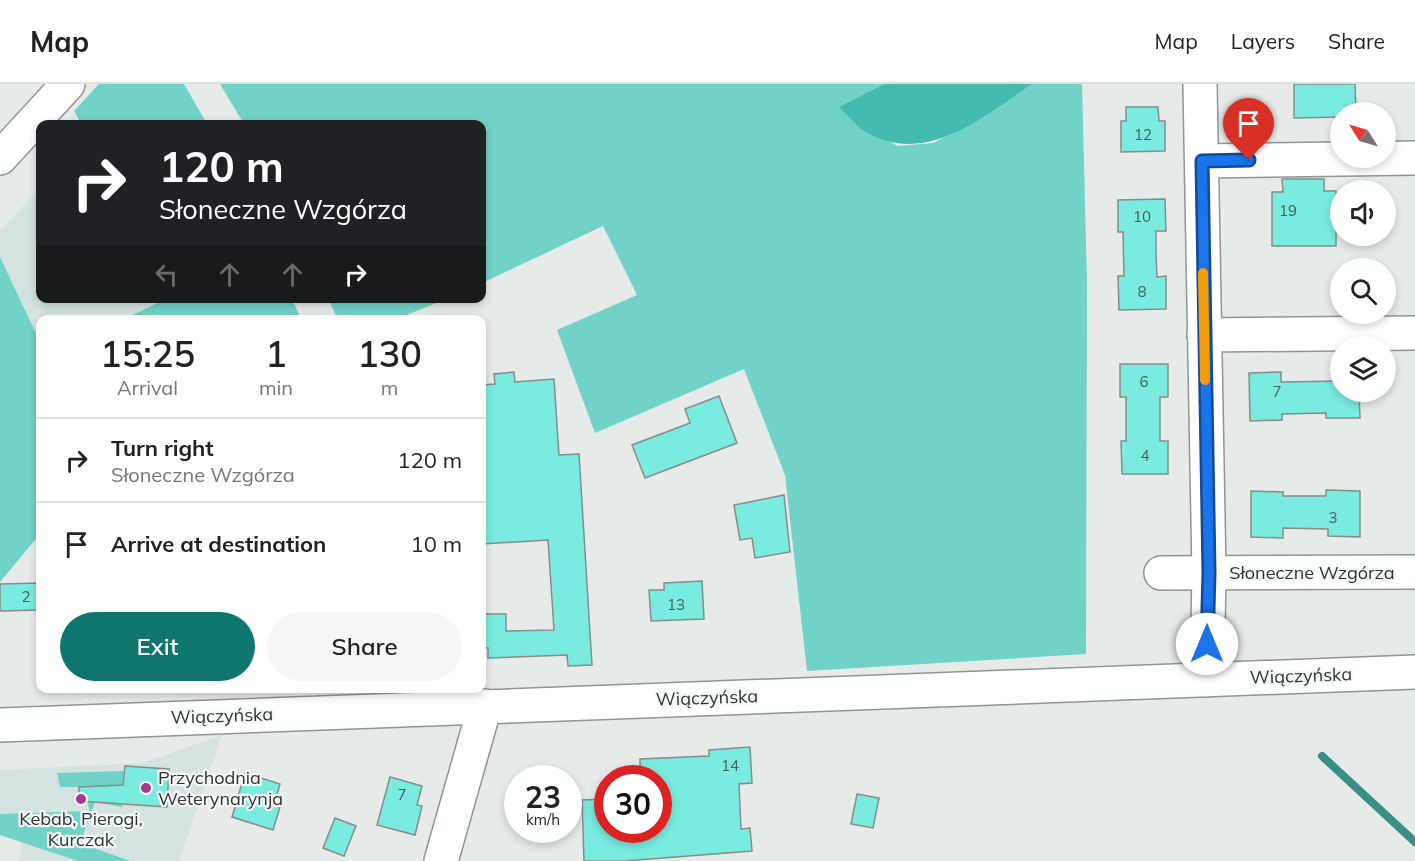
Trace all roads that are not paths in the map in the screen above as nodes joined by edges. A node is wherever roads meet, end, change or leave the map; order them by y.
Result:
1 (68, 84) edge
2 (1200, 84) edge
3 (0, 158) edge
4 (1415, 158) edge
5 (1202, 161) junction
6 (1415, 333) edge
7 (1204, 335) junction
8 (1415, 572) edge
9 (1161, 573) dead end
10 (1209, 573) junction
11 (1415, 672) edge
12 (1207, 680) junction
13 (484, 706) junction
14 (0, 725) edge
15 (441, 861) edge

1 - 3 street
2 - 5 street, Słoneczne Wzgórza
4 - 5 street
5 - 7 street, Słoneczne Wzgórza
6 - 7 street
7 - 10 street, Słoneczne Wzgórza
8 - 10 street, Słoneczne Wzgórza
9 - 10 street
10 - 12 street, Słoneczne Wzgórza
11 - 12 street, Wiączyńska
12 - 13 street, Wiączyńska
13 - 14 street, Wiączyńska
13 - 15 street

